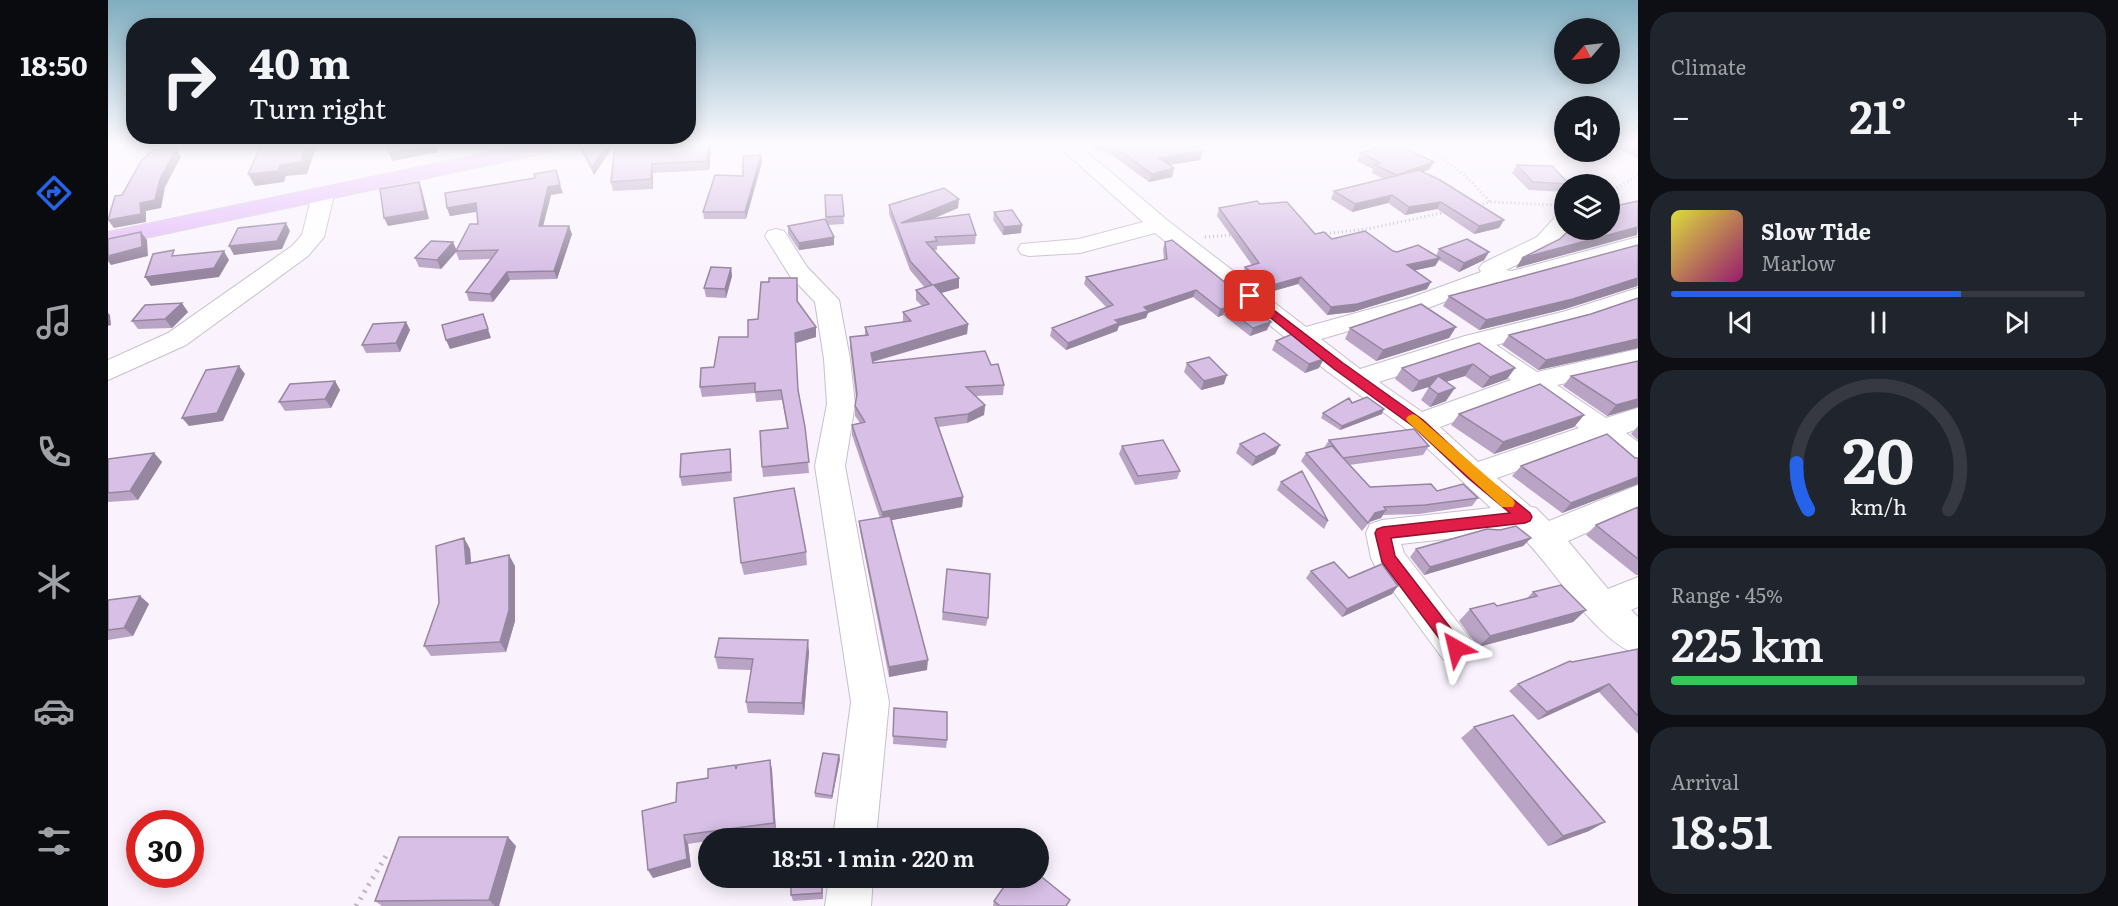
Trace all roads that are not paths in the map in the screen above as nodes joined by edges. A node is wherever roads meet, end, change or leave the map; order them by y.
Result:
1 (313, 187) edge
2 (359, 187) edge
3 (1116, 187) edge
4 (323, 195) junction
5 (108, 229) edge
6 (1554, 232) edge
7 (1170, 233) junction
8 (776, 236) dead end
9 (108, 239) edge
10 (1638, 244) edge
11 (1029, 249) dead end
12 (1495, 274) junction
13 (1638, 295) edge
14 (1419, 303) junction
15 (1301, 337) junction
16 (1473, 342) junction
17 (1638, 358) edge
18 (108, 371) edge
19 (1358, 379) junction
20 (1534, 382) junction
21 (1638, 418) edge
22 (1419, 424) junction
23 (1603, 430) junction
24 (1638, 458) edge
25 (1473, 475) junction
26 (1638, 497) edge
27 (1535, 527) junction
28 (1638, 591) edge
29 (1602, 606) junction
30 (1638, 639) edge
31 (1456, 648) dead end
32 (856, 828) edge
33 (850, 888) edge
34 (848, 906) edge

1 - 5 main road
2 - 4 main road
3 - 7 street
4 - 9 main road
4 - 18 street
6 - 12 street
7 - 11 street
7 - 15 street
8 - 32 street
10 - 12 street
12 - 14 street
13 - 16 street
14 - 15 street
14 - 16 street
15 - 19 street
16 - 19 street
16 - 20 street
17 - 20 street
19 - 22 street
20 - 22 street
20 - 23 street
21 - 23 street
22 - 25 street
23 - 24 street
23 - 25 street
25 - 27 street
26 - 27 street
27 - 29 street
27 - 31 street
28 - 29 street
29 - 30 street
33 - 34 street

